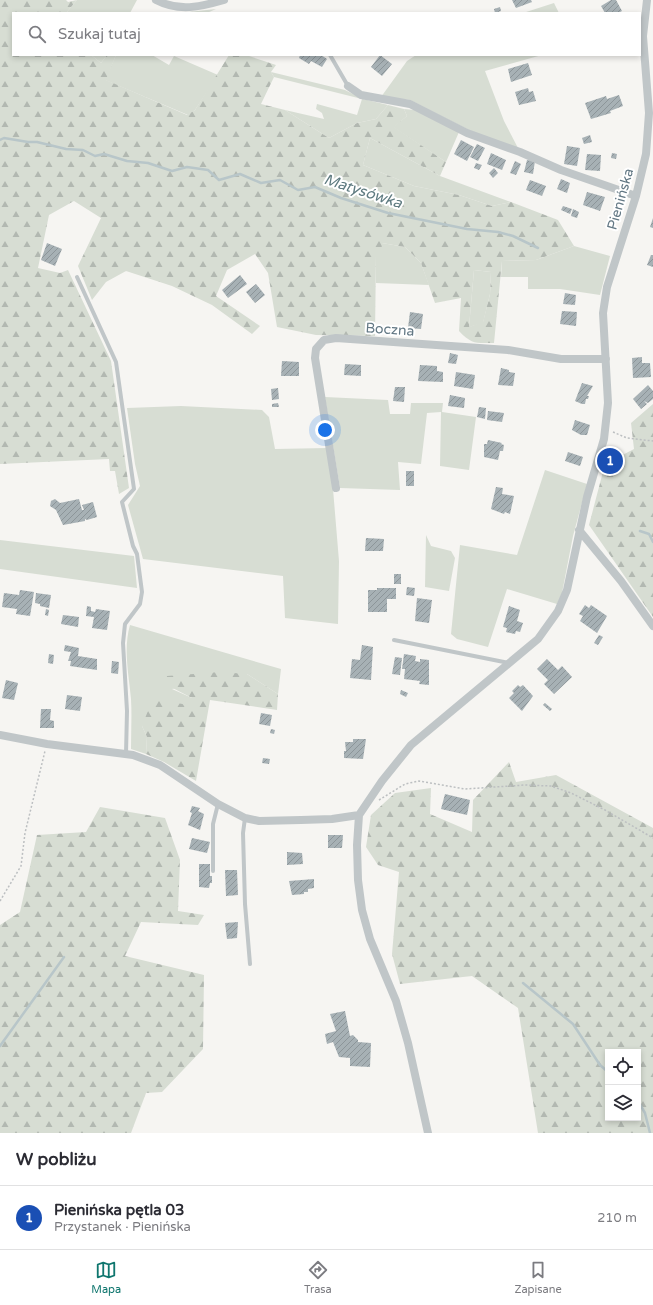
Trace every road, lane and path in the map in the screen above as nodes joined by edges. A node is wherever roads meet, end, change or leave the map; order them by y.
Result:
1 (156, 0) edge
2 (224, 0) edge
3 (647, 0) edge
4 (331, 56) edge
5 (348, 86) joint
6 (636, 196) junction
7 (77, 277) dead end
8 (606, 360) junction
9 (605, 430) junction
10 (653, 441) edge
11 (336, 488) dead end
12 (580, 530) junction
13 (653, 626) edge
14 (394, 640) dead end
15 (509, 663) junction
16 (0, 735) edge
17 (47, 744) junction
18 (126, 754) junction
19 (375, 802) dead end
20 (218, 804) junction
21 (359, 815) junction
22 (245, 818) junction
23 (653, 838) edge
24 (213, 871) dead end
25 (0, 901) edge
26 (250, 964) dead end
27 (428, 1133) edge

1 - 2 street
3 - 6 street, Pienińska
4 - 5 lane
5 - 6 street
6 - 8 street, Pienińska
7 - 18 lane
8 - 9 street, Pienińska
8 - 11 street, Boczna
9 - 10 path
9 - 12 street, Pienińska
12 - 13 street
12 - 15 street, Pienińska
14 - 15 lane
15 - 21 street, Pienińska
16 - 17 street
17 - 18 street
17 - 25 path
18 - 20 street
19 - 23 path
20 - 22 street
20 - 24 lane
21 - 22 street
21 - 27 street
22 - 26 lane

